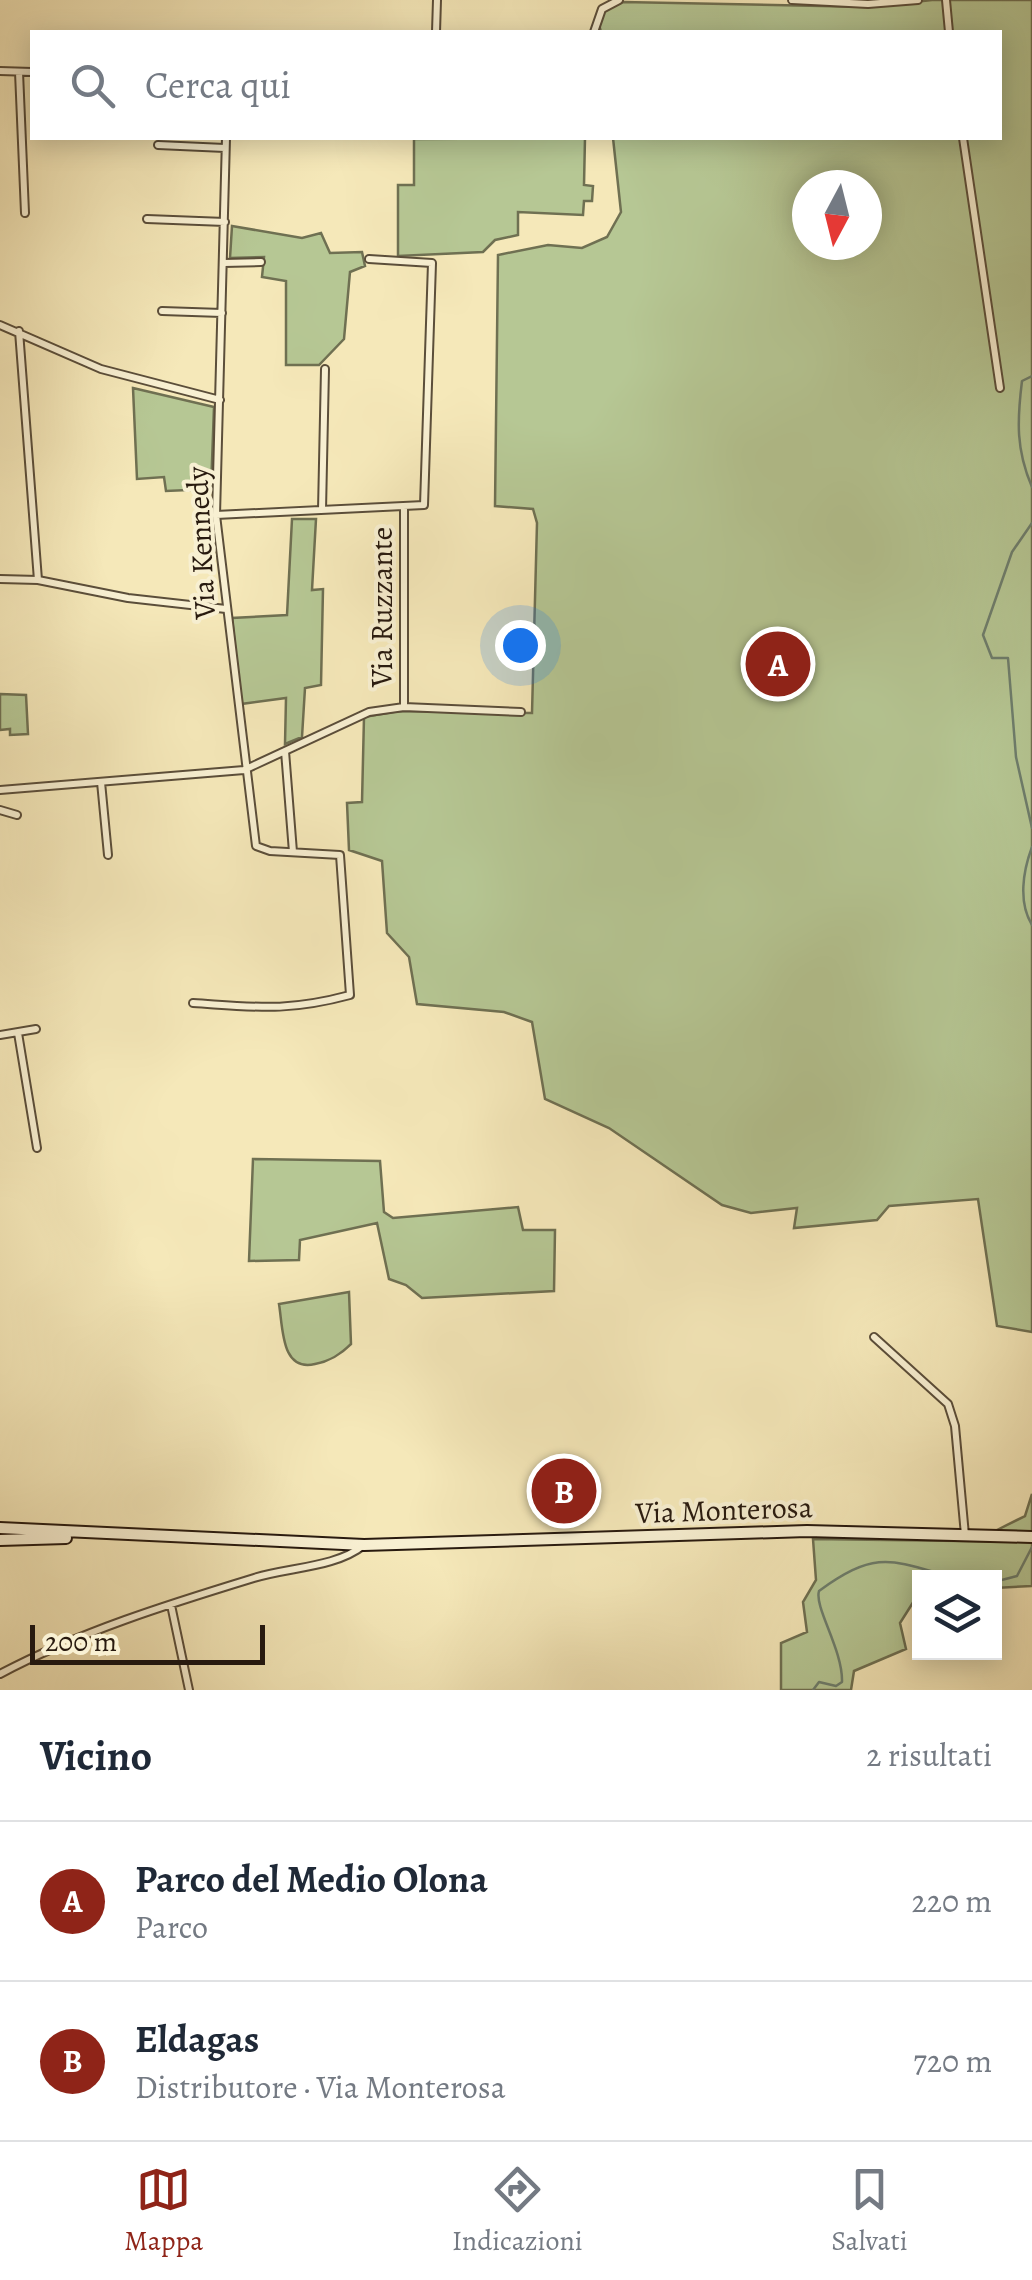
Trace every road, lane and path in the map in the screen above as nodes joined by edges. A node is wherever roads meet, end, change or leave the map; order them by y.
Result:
1 (436, 0) edge
2 (619, 0) edge
3 (792, 0) edge
4 (918, 0) edge
5 (946, 0) edge
6 (436, 30) edge
7 (595, 30) edge
8 (948, 30) edge
9 (0, 71) edge
10 (19, 72) junction
11 (30, 72) edge
12 (226, 140) edge
13 (962, 140) edge
14 (158, 145) dead end
15 (225, 148) junction
16 (25, 213) dead end
17 (147, 219) dead end
18 (225, 222) junction
19 (370, 259) dead end
20 (261, 262) dead end
21 (224, 263) junction
22 (162, 311) dead end
23 (222, 313) junction
24 (0, 325) edge
25 (19, 331) junction
26 (325, 369) dead end
27 (1000, 388) dead end
28 (220, 400) junction
29 (404, 508) junction
30 (322, 510) junction
31 (216, 515) junction
32 (0, 579) edge
33 (38, 580) junction
34 (226, 608) junction
35 (404, 707) junction
36 (521, 712) dead end
37 (285, 751) junction
38 (244, 770) junction
39 (101, 782) junction
40 (0, 790) edge
41 (0, 810) edge
42 (16, 815) dead end
43 (293, 852) junction
44 (108, 855) dead end
45 (193, 1003) dead end
46 (36, 1029) dead end
47 (18, 1033) junction
48 (0, 1035) edge
49 (37, 1148) dead end
50 (874, 1337) dead end
51 (0, 1528) edge
52 (117, 1536) junction
53 (965, 1536) junction
54 (1032, 1537) edge
55 (0, 1540) edge
56 (364, 1545) junction
57 (171, 1605) junction
58 (0, 1674) edge
59 (189, 1690) edge

1 - 6 street
2 - 7 street
3 - 4 street
5 - 8 street
9 - 10 street
10 - 11 street
10 - 16 street
12 - 15 street, Via Kennedy
13 - 27 street
14 - 15 street
15 - 18 street, Via Kennedy
17 - 18 street
18 - 21 street, Via Kennedy
19 - 29 street
20 - 21 street
21 - 23 street, Via Kennedy
22 - 23 street
23 - 28 street, Via Kennedy
24 - 25 street
25 - 28 street
25 - 33 street
26 - 30 street
28 - 31 street, Via Kennedy
29 - 30 street
29 - 35 street, Via Ruzzante
30 - 31 street
31 - 34 street, Via Kennedy
32 - 33 street
33 - 34 street
34 - 38 street, Via Kennedy
35 - 36 street
35 - 37 street
37 - 38 street
37 - 43 street
38 - 39 street
38 - 43 street, Via Kennedy
39 - 40 street
39 - 44 street
41 - 42 street
43 - 45 street
46 - 47 street
47 - 48 street
47 - 49 street
50 - 53 street
51 - 52 main road, Via Monterosa
52 - 55 main road, Via Monterosa
52 - 56 main road, Via Monterosa
53 - 54 main road, Via Monterosa
53 - 56 main road, Via Monterosa
56 - 57 street
57 - 58 street
57 - 59 street

